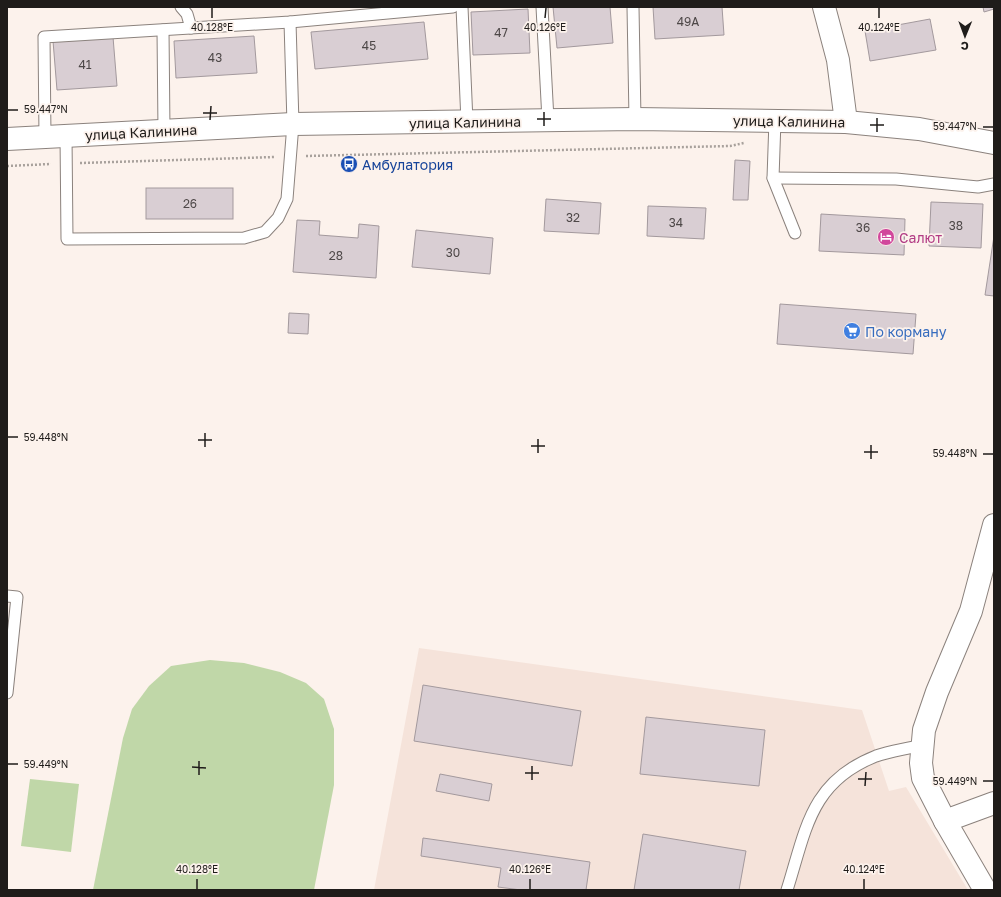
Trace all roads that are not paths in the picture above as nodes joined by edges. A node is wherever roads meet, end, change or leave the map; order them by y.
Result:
1 (181, 7) edge
2 (453, 7) edge
3 (462, 7) edge
4 (542, 7) edge
5 (633, 7) edge
6 (824, 7) edge
7 (290, 22) junction
8 (191, 28) junction
9 (162, 30) junction
10 (636, 119) junction
11 (548, 120) junction
12 (775, 120) junction
13 (467, 122) junction
14 (846, 122) junction
15 (293, 124) junction
16 (164, 131) junction
17 (66, 136) junction
18 (45, 137) junction
19 (7, 139) edge
20 (994, 143) edge
21 (773, 178) junction
22 (994, 184) edge
23 (796, 233) dead end
24 (994, 525) edge
25 (7, 596) edge
26 (7, 693) edge
27 (921, 745) junction
28 (994, 803) edge
29 (945, 821) junction
30 (787, 890) edge
31 (985, 890) edge

1 - 8 lane
2 - 7 lane
3 - 13 lane
4 - 11 lane
5 - 10 lane
6 - 14 main road
7 - 8 lane
7 - 15 lane
8 - 9 lane
9 - 16 lane
9 - 18 lane
10 - 11 main road, улица Калинина
10 - 12 main road, улица Калинина
11 - 13 main road, улица Калинина
12 - 14 main road, улица Калинина
12 - 21 lane
13 - 15 main road, улица Калинина
14 - 20 main road, улица Калинина
15 - 16 main road, улица Калинина
15 - 17 lane
16 - 17 main road, улица Калинина
17 - 18 main road, улица Калинина
18 - 19 main road, улица Калинина
21 - 22 lane
21 - 23 lane
24 - 27 main road
25 - 26 lane
27 - 29 main road
27 - 30 lane
28 - 29 main road
29 - 31 main road

